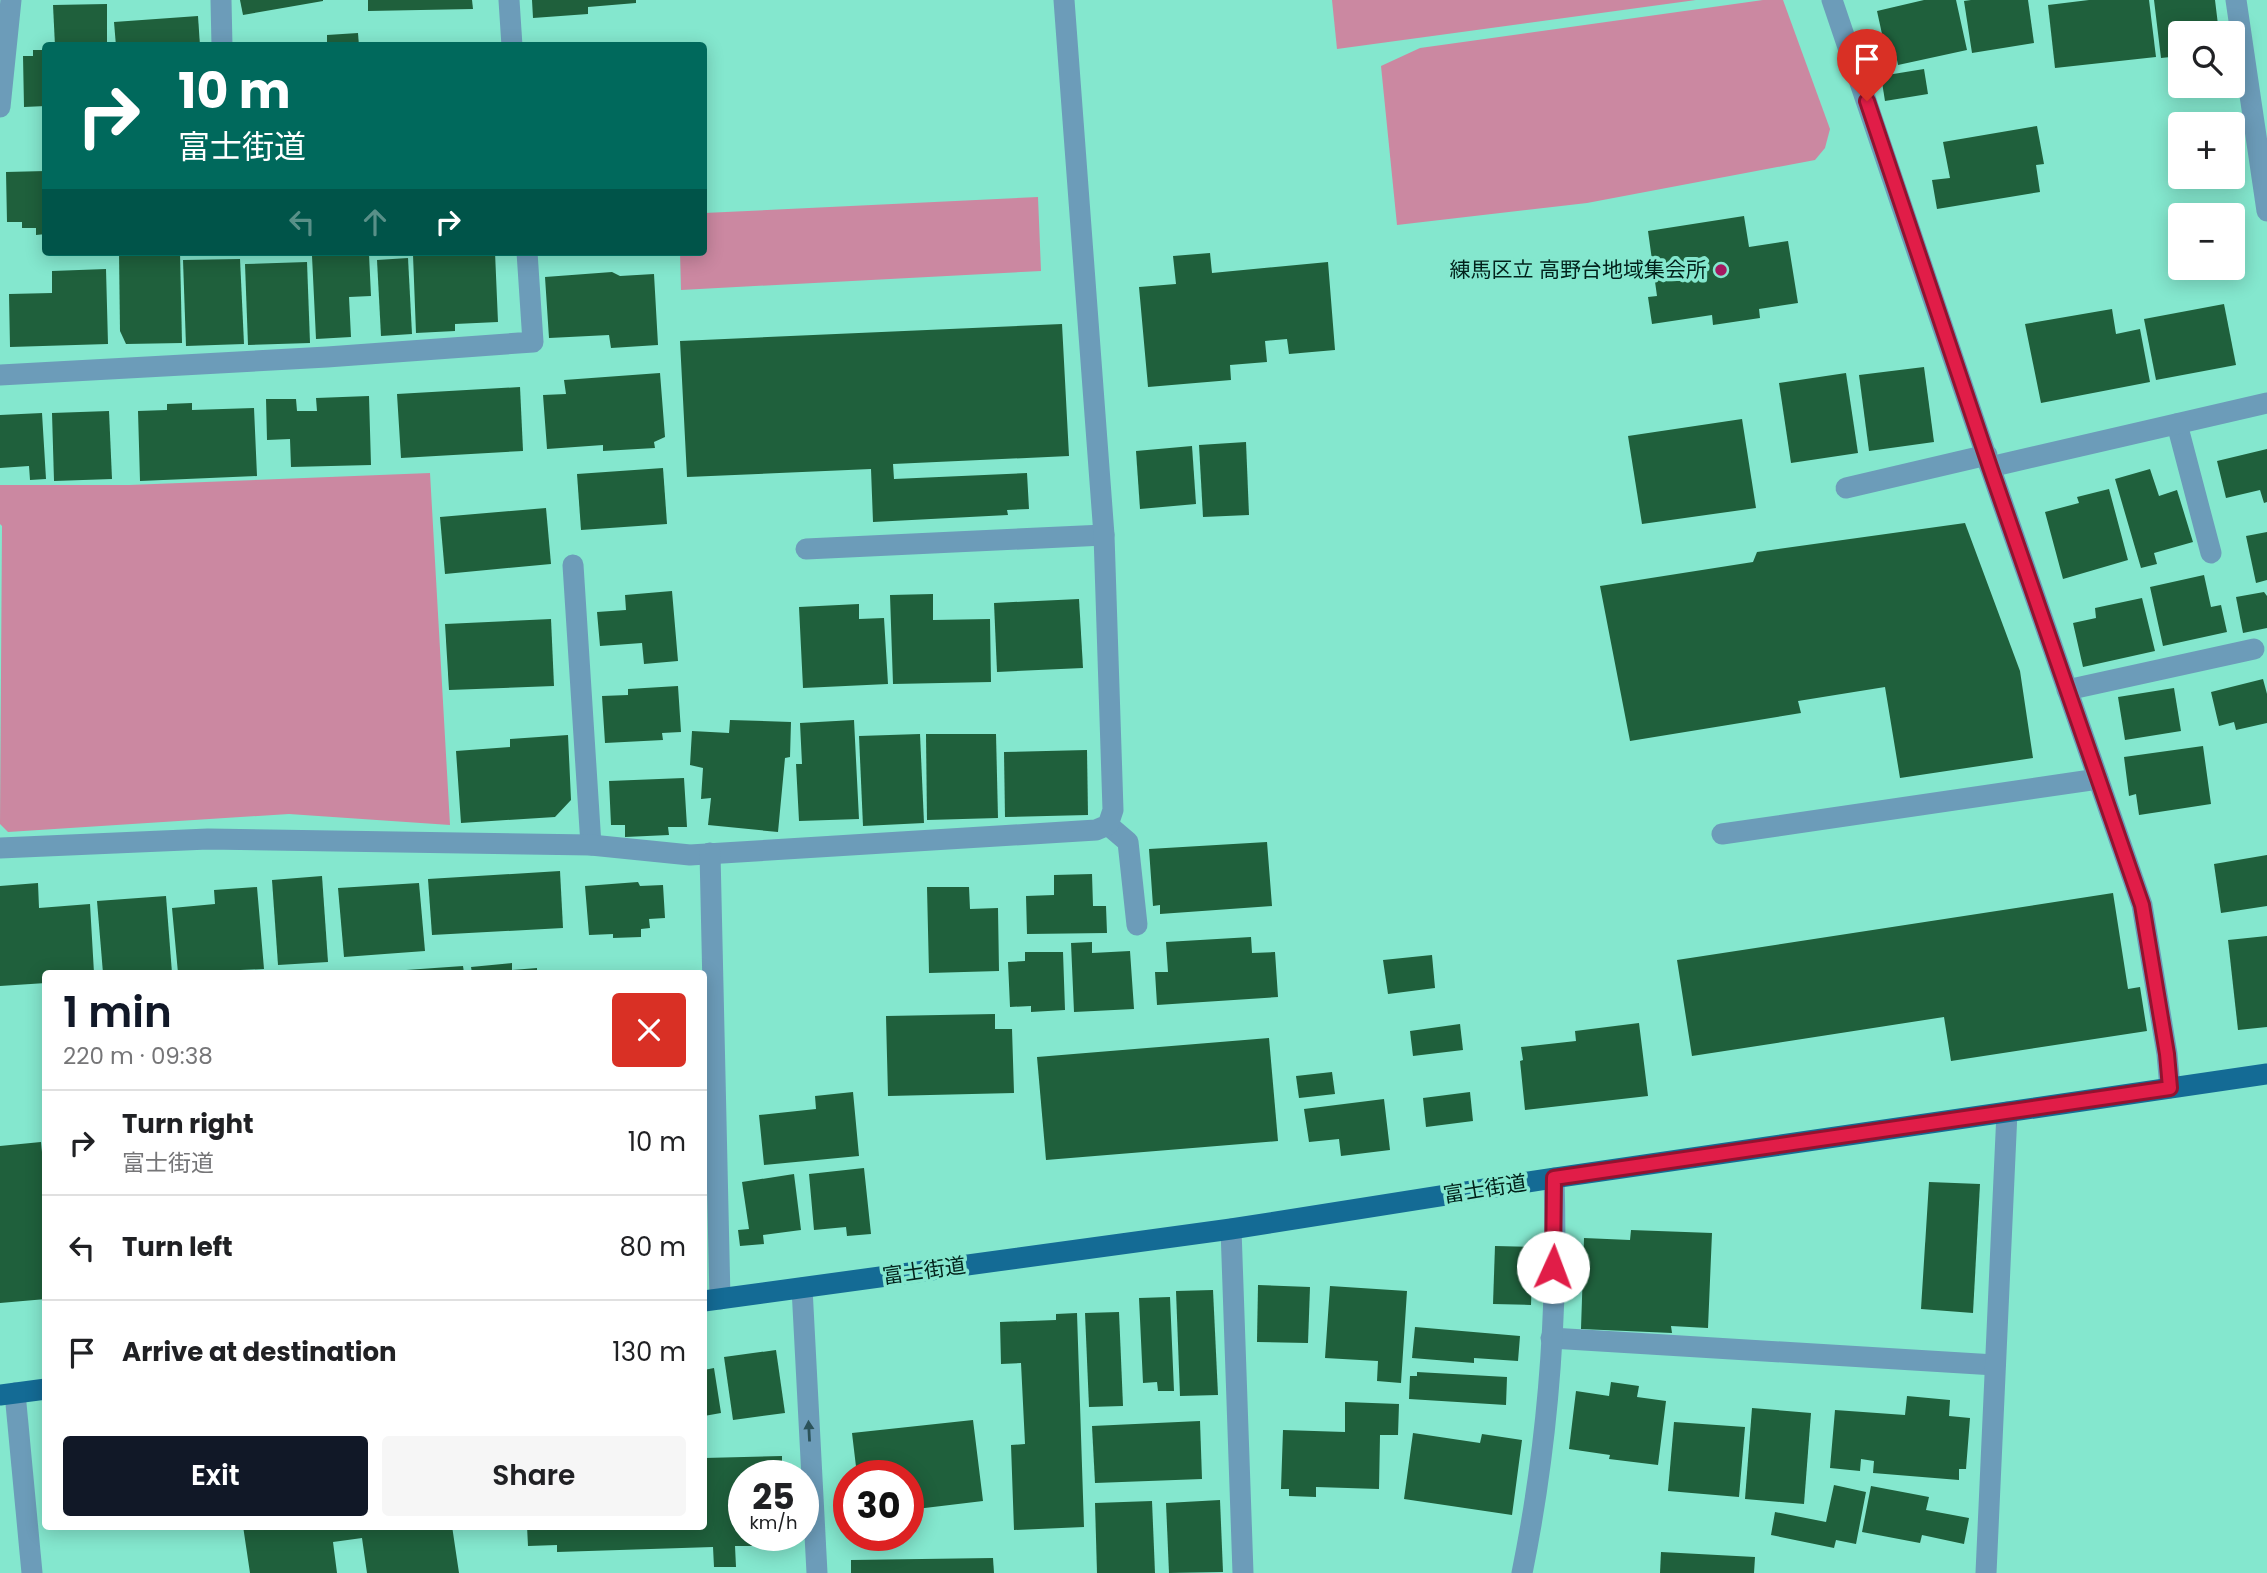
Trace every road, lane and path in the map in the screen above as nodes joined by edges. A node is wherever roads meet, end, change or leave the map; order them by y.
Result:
1 (11, 0) edge
2 (221, 0) edge
3 (509, 0) edge
4 (1063, 0) edge
5 (1832, 0) edge
6 (2236, 0) edge
7 (222, 42) edge
8 (512, 42) edge
9 (1, 79) edge
10 (0, 107) edge
11 (2267, 211) edge
12 (527, 256) edge
13 (0, 375) edge
14 (2267, 403) edge
15 (2177, 424) junction
16 (1989, 461) junction
17 (1846, 488) dead end
18 (1104, 535) junction
19 (806, 549) dead end
20 (2211, 553) dead end
21 (573, 565) dead end
22 (2254, 649) dead end
23 (2067, 690) junction
24 (2098, 779) junction
25 (1108, 825) junction
26 (1722, 834) dead end
27 (591, 845) junction
28 (0, 848) edge
29 (710, 853) junction
30 (1137, 925) dead end
31 (2267, 1074) edge
32 (2170, 1088) junction
33 (2007, 1112) junction
34 (1554, 1178) junction
35 (1231, 1229) junction
36 (802, 1288) junction
37 (712, 1300) edge
38 (1551, 1338) junction
39 (1994, 1365) junction
40 (42, 1390) edge
41 (8, 1394) edge
42 (32, 1573) edge
43 (817, 1573) edge
44 (1243, 1573) edge
45 (1522, 1573) edge
46 (1986, 1573) edge

1 - 9 street
2 - 7 street
3 - 8 street
4 - 18 street
5 - 16 street
6 - 11 street
9 - 10 street
12 - 13 street
14 - 15 street
15 - 16 street
15 - 20 street
16 - 17 street
16 - 23 street
18 - 19 street
18 - 25 street
21 - 27 street
22 - 23 street
23 - 24 street
24 - 26 street
24 - 32 street
25 - 29 street
25 - 30 street
27 - 28 street
27 - 29 street
29 - 37 street
31 - 32 main road, 富士街道
32 - 33 main road, 富士街道
33 - 34 main road, 富士街道
33 - 39 street
34 - 35 main road, 富士街道
34 - 38 street
35 - 36 main road, 富士街道
35 - 44 street
36 - 37 main road, 富士街道
43 -> 36 street
38 - 39 street
38 - 45 street
39 - 46 street
40 - 41 main road
41 - 42 street

